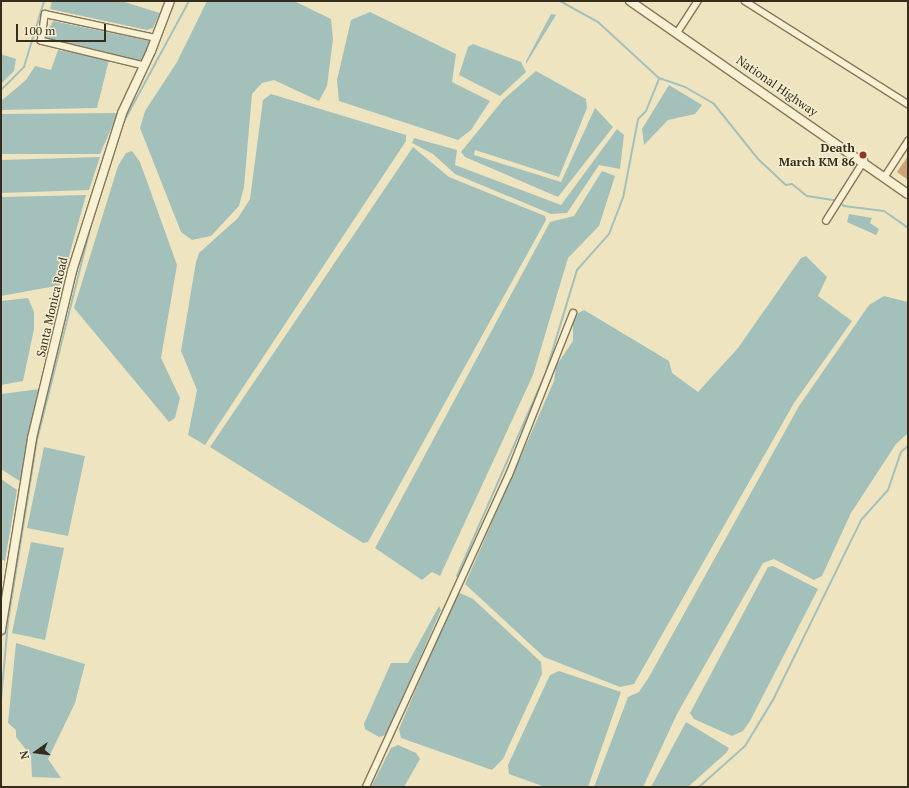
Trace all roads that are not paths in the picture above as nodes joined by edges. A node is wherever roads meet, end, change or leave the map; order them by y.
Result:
1 (170, 1) edge
2 (630, 1) edge
3 (698, 1) edge
4 (745, 1) edge
5 (677, 32) junction
6 (156, 38) junction
7 (144, 66) junction
8 (908, 104) edge
9 (908, 141) edge
10 (864, 161) junction
11 (884, 178) junction
12 (908, 194) edge
13 (826, 221) dead end
14 (573, 313) dead end
15 (1, 630) edge
16 (366, 787) edge

1 - 6 street, Santa Monica Road
2 - 5 street, National Highway
3 - 5 street
4 - 8 street
5 - 10 street, National Highway
6 - 7 street, Santa Monica Road
6 - 7 street
7 - 15 street, Santa Monica Road
9 - 11 street
10 - 11 street, National Highway
10 - 13 street
11 - 12 street, National Highway
14 - 16 street

